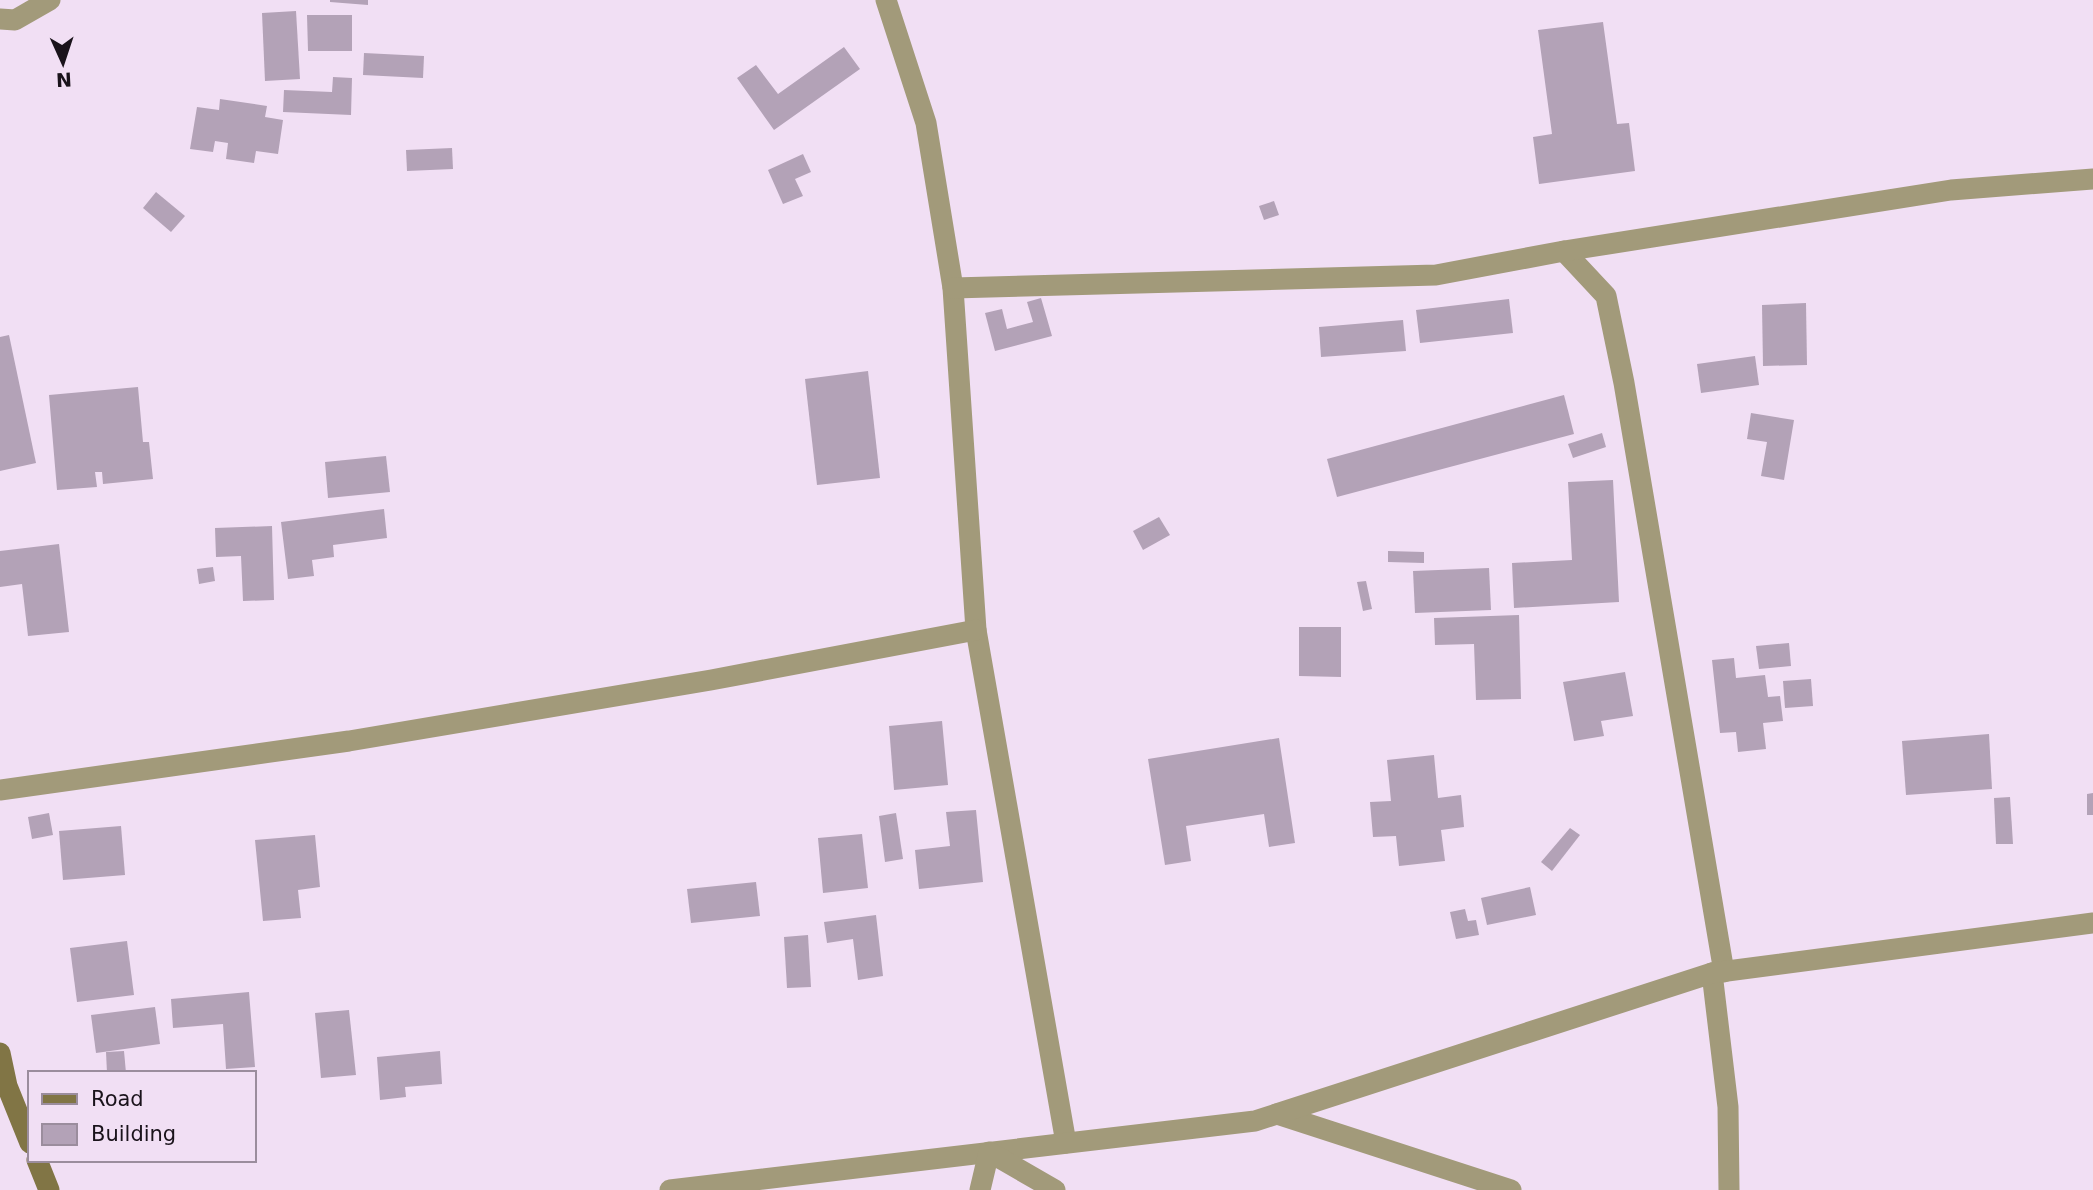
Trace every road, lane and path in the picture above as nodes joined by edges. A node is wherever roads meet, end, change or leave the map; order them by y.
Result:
1 (50, 0) edge
2 (886, 0) edge
3 (0, 19) edge
4 (2093, 179) edge
5 (1564, 251) junction
6 (953, 288) junction
7 (976, 630) junction
8 (0, 790) edge
9 (2093, 923) edge
10 (1718, 972) junction
11 (0, 1053) edge
12 (4, 1083) edge
13 (1278, 1114) junction
14 (28, 1138) edge
15 (1066, 1143) junction
16 (989, 1152) junction
17 (38, 1162) edge
18 (49, 1190) edge
19 (670, 1190) edge
20 (980, 1190) edge
21 (1055, 1190) edge
22 (1511, 1190) edge
23 (1728, 1190) edge

1 - 3 street
2 - 6 street
4 - 5 street
5 - 6 street
5 - 10 street
6 - 7 street
7 - 8 street
7 - 15 street
9 - 10 street
10 - 13 street
10 - 23 street
11 - 12 street
12 - 14 street
13 - 15 street
13 - 22 street
15 - 16 street
16 - 19 street
16 - 20 street
16 - 21 street
17 - 18 street

